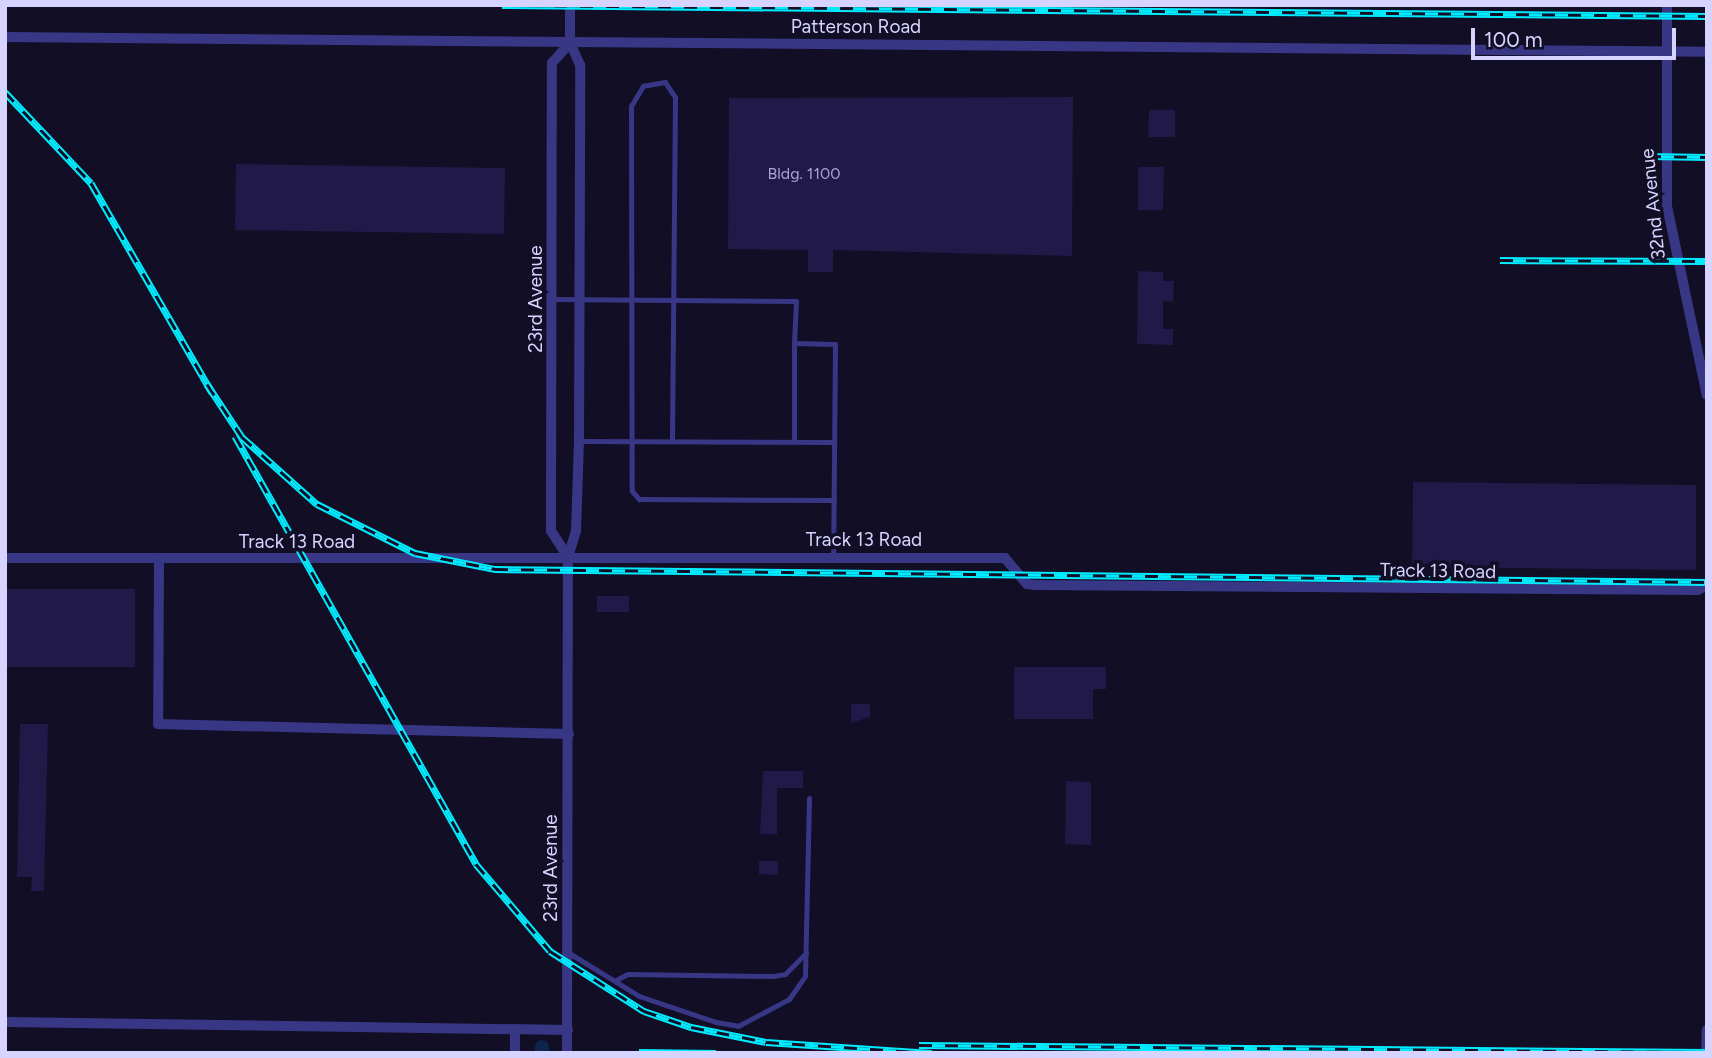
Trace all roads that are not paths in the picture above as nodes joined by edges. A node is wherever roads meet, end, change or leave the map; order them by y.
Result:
1 (570, 5) edge
2 (1667, 5) edge
3 (5, 37) edge
4 (570, 43) junction
5 (1666, 52) junction
6 (1707, 52) edge
7 (553, 299) junction
8 (578, 299) junction
9 (629, 300) junction
10 (671, 300) junction
11 (794, 343) junction
12 (1705, 375) edge
13 (1707, 395) edge
14 (579, 440) junction
15 (629, 440) junction
16 (672, 441) junction
17 (794, 442) junction
18 (834, 442) junction
19 (834, 500) junction
20 (568, 557) junction
21 (5, 558) edge
22 (833, 558) junction
23 (159, 560) junction
24 (1707, 585) edge
25 (569, 734) junction
26 (809, 798) dead end
27 (569, 953) junction
28 (806, 953) junction
29 (616, 980) junction
30 (5, 1022) edge
31 (515, 1030) junction
32 (568, 1030) junction
33 (1707, 1030) edge
34 (515, 1053) edge
35 (567, 1053) edge
36 (1706, 1053) edge

1 - 4 street, 23rd Avenue
2 - 5 street, 32nd Avenue
3 - 4 street, Patterson Road
4 - 5 street, Patterson Road
4 - 7 street, 23rd Avenue
4 - 8 street, 23rd Avenue
5 - 6 street, Patterson Road
5 - 12 street, 32nd Avenue
7 - 8 lane
7 - 20 street, 23rd Avenue
8 - 9 lane
8 - 14 street, 23rd Avenue
9 - 10 lane
9 - 10 lane
9 - 15 lane
10 - 11 lane
10 - 16 lane
11 - 17 lane
11 - 18 lane
12 - 13 street, 32nd Avenue
14 - 15 lane
14 - 20 street, 23rd Avenue
15 - 16 lane
15 - 19 lane
16 - 17 lane
17 - 18 lane
18 - 19 lane
19 - 22 lane
20 - 22 street, Track 13 Road
20 - 23 street, Track 13 Road
20 - 25 street, 23rd Avenue
21 - 23 street, Track 13 Road
22 - 24 street, Track 13 Road
23 - 25 street
25 - 27 street, 23rd Avenue
26 - 28 lane
27 - 29 lane
27 - 32 street, 23rd Avenue
28 - 29 lane
28 - 29 lane
30 - 31 street
31 - 32 street
31 - 34 street
32 - 35 street, 23rd Avenue
33 - 36 street

